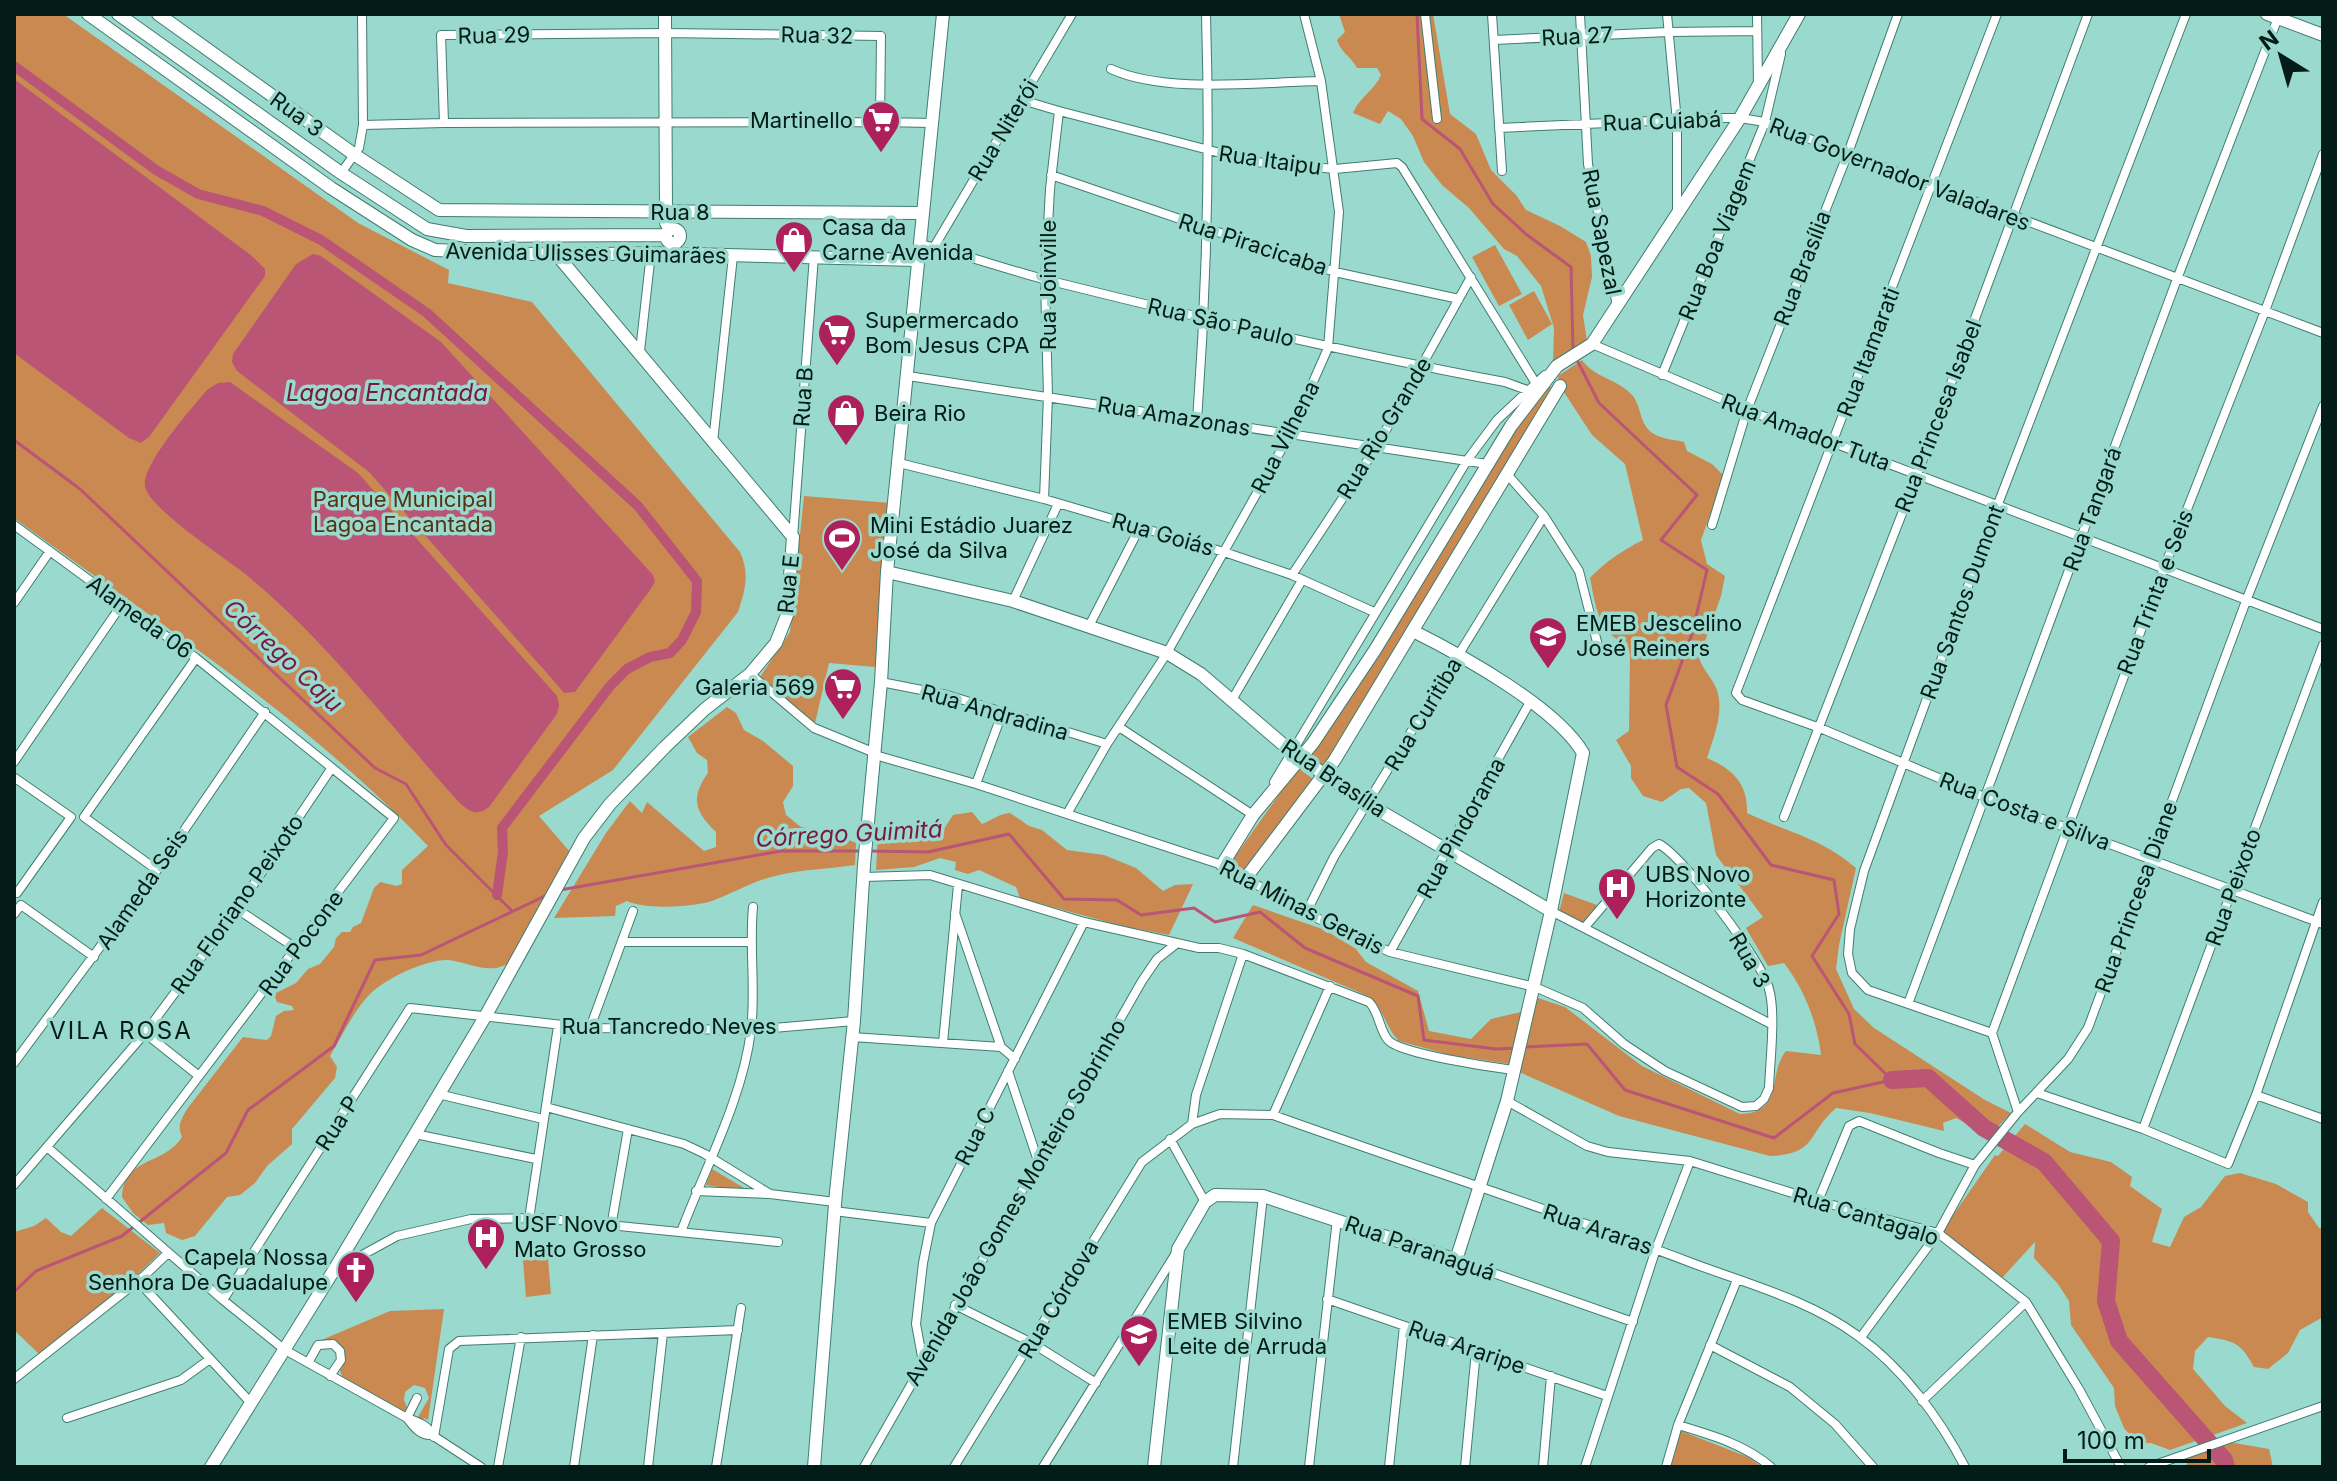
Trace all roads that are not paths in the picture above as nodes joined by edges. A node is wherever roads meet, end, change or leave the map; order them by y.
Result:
1 (88, 14) edge
2 (118, 14) edge
3 (158, 14) edge
4 (362, 14) edge
5 (665, 14) edge
6 (943, 14) edge
7 (1072, 14) edge
8 (1206, 14) edge
9 (1304, 14) edge
10 (1425, 14) edge
11 (1492, 14) edge
12 (1580, 14) edge
13 (1667, 14) edge
14 (1757, 14) edge
15 (1799, 14) edge
16 (1898, 14) edge
17 (1997, 14) edge
18 (2088, 14) edge
19 (2186, 14) edge
20 (2275, 15) edge
21 (1757, 31) junction
22 (1668, 32) junction
23 (665, 33) junction
24 (2323, 35) edge
25 (1581, 37) junction
26 (1494, 40) junction
27 (1783, 44) junction
28 (1111, 69) dead end
29 (1321, 81) junction
30 (1208, 83) junction
31 (1758, 86) junction
32 (1022, 100) junction
33 (1059, 111) junction
34 (1740, 118) junction
35 (1437, 119) dead end
36 (880, 122) junction
37 (1677, 122) junction
38 (1765, 122) junction
39 (444, 123) junction
40 (666, 123) junction
41 (932, 123) junction
42 (1585, 124) junction
43 (363, 125) junction
44 (1499, 128) junction
45 (1208, 151) junction
46 (1848, 153) junction
47 (2323, 154) edge
48 (355, 155) junction
49 (1335, 169) junction
50 (1502, 171) dead end
51 (341, 173) junction
52 (1051, 175) junction
53 (1931, 184) junction
54 (331, 188) junction
55 (439, 210) joint
56 (666, 212) junction
57 (1677, 212) junction
58 (922, 213) junction
59 (2013, 216) junction
60 (1206, 229) junction
61 (669, 240) junction
62 (919, 244) junction
63 (934, 247) junction
64 (2095, 248) junction
65 (651, 253) junction
66 (557, 255) junction
67 (733, 256) junction
68 (814, 256) junction
69 (917, 260) junction
70 (1335, 272) junction
71 (1471, 277) junction
72 (2177, 279) junction
73 (1045, 280) junction
74 (1459, 299) junction
75 (1617, 307) junction
76 (2265, 311) junction
77 (1204, 319) junction
78 (2323, 333) edge
79 (1587, 347) junction
80 (1328, 348) junction
81 (640, 351) junction
82 (1422, 366) junction
83 (1557, 366) junction
84 (1662, 375) junction
85 (908, 376) junction
86 (1535, 382) junction
87 (1560, 386) joint
88 (1527, 390) junction
89 (1048, 396) junction
90 (2323, 406) edge
91 (1747, 410) junction
92 (1197, 421) junction
93 (1290, 434) junction
94 (713, 443) junction
95 (1833, 443) junction
96 (1377, 446) junction
97 (1468, 459) junction
98 (899, 463) junction
99 (1487, 464) junction
100 (1506, 473) junction
101 (1917, 475) junction
102 (1044, 499) junction
103 (1058, 504) junction
104 (1998, 504) junction
105 (1544, 516) junction
106 (14, 525) edge
107 (1712, 525) dead end
108 (1140, 527) junction
109 (793, 537) junction
110 (2082, 537) junction
111 (50, 551) junction
112 (1224, 552) junction
113 (2164, 568) junction
114 (887, 572) junction
115 (1292, 575) junction
116 (1302, 580) junction
117 (1013, 601) junction
118 (2246, 601) junction
119 (14, 603) edge
120 (122, 604) junction
121 (1374, 612) junction
122 (1089, 626) junction
123 (2323, 629) edge
124 (1413, 631) junction
125 (2323, 645) edge
126 (1598, 646) dead end
127 (1167, 653) junction
128 (1460, 654) junction
129 (196, 658) junction
130 (750, 674) junction
131 (881, 682) junction
132 (1736, 688) joint
133 (1232, 700) junction
134 (1530, 702) junction
135 (1003, 711) junction
136 (265, 712) junction
137 (1119, 727) junction
138 (1820, 728) junction
139 (1107, 744) junction
140 (875, 754) junction
141 (1297, 756) junction
142 (14, 762) edge
143 (1903, 762) junction
144 (331, 769) junction
145 (1325, 775) junction
146 (14, 780) edge
147 (976, 784) junction
148 (1984, 797) junction
149 (1368, 804) junction
150 (1067, 814) junction
151 (1253, 815) junction
152 (1784, 817) dead end
153 (2066, 828) junction
154 (1449, 851) junction
155 (2149, 859) junction
156 (1222, 865) junction
157 (157, 870) junction
158 (864, 871) junction
159 (1245, 879) junction
160 (958, 885) junction
161 (2232, 891) junction
162 (16, 892) edge
163 (2323, 902) edge
164 (21, 905) junction
165 (753, 907) dead end
166 (237, 909) junction
167 (633, 911) dead end
168 (1551, 911) junction
169 (955, 913) junction
170 (1306, 913) junction
171 (14, 914) edge
172 (1084, 922) junction
173 (2319, 922) edge
174 (1585, 927) junction
175 (623, 942) junction
176 (750, 942) junction
177 (1176, 944) junction
178 (297, 949) junction
179 (1390, 952) junction
180 (1243, 954) junction
181 (94, 957) junction
182 (1330, 986) junction
183 (1535, 987) junction
184 (1908, 1004) junction
185 (485, 1017) junction
186 (854, 1021) junction
187 (1771, 1024) junction
188 (558, 1026) junction
189 (590, 1028) junction
190 (751, 1030) junction
191 (145, 1033) junction
192 (1992, 1033) junction
193 (852, 1037) junction
194 (943, 1043) junction
195 (1001, 1047) junction
196 (1015, 1059) junction
197 (14, 1063) edge
198 (1513, 1070) junction
199 (1008, 1071) junction
200 (199, 1076) junction
201 (2037, 1093) junction
202 (438, 1094) junction
203 (2256, 1095) junction
204 (1507, 1101) junction
205 (1756, 1106) joint
206 (546, 1107) junction
207 (2018, 1112) junction
208 (1273, 1115) junction
209 (543, 1119) junction
210 (2323, 1119) edge
211 (1192, 1124) junction
212 (628, 1129) junction
213 (2143, 1129) junction
214 (415, 1134) junction
215 (1170, 1139) junction
216 (47, 1147) junction
217 (536, 1159) junction
218 (712, 1159) junction
219 (1690, 1161) junction
220 (1039, 1164) junction
221 (1975, 1165) junction
222 (14, 1185) edge
223 (1480, 1187) junction
224 (696, 1191) junction
225 (770, 1194) junction
226 (1263, 1196) junction
227 (106, 1199) junction
228 (1818, 1201) junction
229 (1205, 1202) junction
230 (834, 1206) junction
231 (529, 1219) junction
232 (1337, 1219) junction
233 (931, 1223) junction
234 (611, 1227) junction
235 (681, 1232) junction
236 (1938, 1233) junction
237 (778, 1242) dead end
238 (1178, 1249) junction
239 (1656, 1249) junction
240 (168, 1253) junction
241 (1456, 1260) junction
242 (334, 1270) junction
243 (1737, 1280) junction
244 (138, 1281) junction
245 (1327, 1299) junction
246 (223, 1300) junction
247 (2026, 1302) junction
248 (955, 1305) junction
249 (741, 1308) dead end
250 (1633, 1322) junction
251 (1404, 1326) junction
252 (738, 1330) junction
253 (663, 1333) junction
254 (593, 1335) junction
255 (521, 1337) junction
256 (1861, 1337) junction
257 (1032, 1343) junction
258 (1710, 1345) junction
259 (285, 1350) junction
260 (1476, 1351) junction
261 (210, 1359) junction
262 (923, 1362) junction
263 (308, 1363) junction
264 (330, 1376) junction
265 (1551, 1376) junction
266 (14, 1379) edge
267 (1096, 1383) junction
268 (1607, 1396) junction
269 (417, 1398) dead end
270 (1922, 1401) junction
271 (250, 1402) junction
272 (2323, 1406) edge
273 (67, 1418) dead end
274 (407, 1418) junction
275 (1678, 1425) junction
276 (433, 1436) junction
277 (211, 1467) edge
278 (481, 1467) edge
279 (498, 1467) edge
280 (574, 1467) edge
281 (648, 1467) edge
282 (716, 1467) edge
283 (814, 1467) edge
284 (864, 1467) edge
285 (954, 1467) edge
286 (1043, 1467) edge
287 (1154, 1467) edge
288 (1233, 1467) edge
289 (1309, 1467) edge
290 (1389, 1467) edge
291 (1465, 1467) edge
292 (1543, 1467) edge
293 (1585, 1467) edge
294 (1666, 1467) edge
295 (1771, 1467) edge
296 (1873, 1467) edge
297 (1965, 1467) edge
298 (2121, 1467) edge
299 (2149, 1467) edge

1 - 54 street, Avenida Ulisses Guimarães
2 - 51 street, Avenida Ulisses Guimarães
3 - 48 street, Rua 3
4 - 43 street
5 - 23 street
6 - 41 street
7 - 32 street, Rua Niterói
8 - 30 street
9 - 29 street, Rua Vilhena
10 - 35 street
11 - 26 street
12 - 25 street, Rua Sapezal
13 - 22 street
14 - 21 street
15 - 27 street, Rua Boa Viagem
16 - 46 street, Rua Brasília
17 - 53 street, Rua Itamarati
18 - 59 street, Rua Princesa Isabel
19 - 64 street, Rua Santos Dumont
20 - 24 street
20 - 72 street, Rua Tangará
21 - 22 street, Rua 27
21 - 31 street
22 - 25 street, Rua 27
22 - 37 street
23 - 36 street, Rua 32
23 - 39 street, Rua 29
23 - 40 street
25 - 26 street, Rua 27
25 - 42 street, Rua Sapezal
26 - 44 street
27 - 31 street, Rua Cuiabá
27 - 38 street, Rua Boa Viagem
28 - 30 street
29 - 30 street
29 - 49 street, Rua Vilhena
30 - 45 street
31 - 34 street, Rua Cuiabá
32 - 33 street
32 - 63 street, Rua Niterói
33 - 45 street, Rua Itaipu
33 - 52 street, Rua Joinville
34 - 37 street, Rua Cuiabá
34 - 38 street, Rua Governador Valadares
34 - 57 street, Rua Governador Valadares
36 - 40 street
36 - 41 street
37 - 42 street, Rua Cuiabá
37 - 57 street
38 - 46 street, Rua Governador Valadares
38 - 84 street, Rua Boa Viagem
39 - 40 street
39 - 43 street
40 - 56 street
41 - 58 street
42 - 44 street, Rua Cuiabá
42 - 75 street, Rua Sapezal
43 - 48 street
44 - 50 street
45 - 49 street, Rua Itaipu
45 - 60 street
46 - 53 street, Rua Governador Valadares
46 - 91 street, Rua Brasília
47 - 76 street, Rua Trinta e Seis
48 - 51 street
48 - 55 street, Rua 3
49 - 70 street, Rua Vilhena
49 - 71 street, Rua Itaipu
51 - 54 street
51 - 61 street, Avenida Ulisses Guimarães
52 - 60 street, Rua Piracicaba
52 - 73 street, Rua Joinville
53 - 59 street, Rua Governador Valadares
53 - 95 street, Rua Itamarati
54 - 66 street, Avenida Ulisses Guimarães
55 - 56 street, Rua 8
56 - 58 street, Rua 8
56 - 61 street
57 - 75 street, Rua Governador Valadares
58 - 62 street
59 - 64 street, Rua Governador Valadares
59 - 101 street, Rua Princesa Isabel
60 - 70 street, Rua Piracicaba
60 - 77 street
61 - 65 street, Avenida Ulisses Guimarães
61 - 67 street, Avenida Ulisses Guimarães
62 - 63 street, Rua São Paulo
62 - 69 street
63 - 73 street, Rua São Paulo
64 - 72 street, Rua Governador Valadares
64 - 104 street, Rua Santos Dumont
65 - 66 street, Avenida Ulisses Guimarães
65 - 81 street
66 - 81 street, Rua E
67 - 68 street, Avenida Ulisses Guimarães
67 - 94 street
68 - 69 street, Avenida Ulisses Guimarães
68 - 109 street, Rua B
69 - 85 street
70 - 74 street, Rua Piracicaba
70 - 80 street, Rua Vilhena
71 - 74 street, Rua Rio Grande
71 - 86 street
72 - 76 street, Rua Governador Valadares
72 - 110 street, Rua Tangará
73 - 77 street, Rua São Paulo
73 - 89 street, Rua Joinville
74 - 82 street, Rua Rio Grande
75 - 79 street, Rua Governador Valadares
76 - 78 street, Rua Governador Valadares
76 - 113 street, Rua Trinta e Seis
77 - 80 street, Rua São Paulo
77 - 92 street
79 - 83 street
79 - 84 street, Rua Amador Tuta
80 - 82 street, Rua São Paulo
80 - 93 street, Rua Vilhena
81 - 94 street, Rua E
82 - 88 street, Rua São Paulo
82 - 96 street, Rua Rio Grande
83 - 86 street
83 - 87 street
83 - 99 street
84 - 91 street, Rua Amador Tuta
85 - 89 street, Rua Amazonas
85 - 98 street
86 - 88 street
87 - 100 street
88 - 97 street
89 - 92 street, Rua Amazonas
89 - 102 street, Rua Joinville
90 - 118 street, Rua Princesa Diane
91 - 95 street, Rua Amador Tuta
91 - 107 street, Rua Brasília
92 - 93 street, Rua Amazonas
93 - 96 street, Rua Amazonas
93 - 112 street, Rua Vilhena
94 - 109 street, Rua E
95 - 101 street, Rua Amador Tuta
95 - 132 street, Rua Itamarati
96 - 97 street, Rua Amazonas
96 - 115 street, Rua Rio Grande
97 - 99 street, Rua Amazonas
97 - 121 street
98 - 102 street, Rua Goiás
98 - 114 street
99 - 141 street
100 - 105 street
100 - 124 street
101 - 104 street, Rua Amador Tuta
101 - 138 street, Rua Princesa Isabel
102 - 103 street, Rua Goiás
103 - 108 street, Rua Goiás
103 - 117 street
104 - 110 street, Rua Amador Tuta
104 - 143 street, Rua Santos Dumont
105 - 126 street
105 - 128 street, Rua Curitiba
106 - 111 street, Alameda 06
108 - 112 street, Rua Goiás
108 - 122 street
109 - 130 street, Rua E
110 - 113 street, Rua Amador Tuta
110 - 148 street, Rua Tangará
111 - 119 street
111 - 120 street, Alameda 06
112 - 115 street, Rua Goiás
112 - 127 street, Rua Vilhena
113 - 118 street, Rua Amador Tuta
113 - 153 street, Rua Trinta e Seis
114 - 117 street, Rua Brasília
114 - 131 street
115 - 116 street, Rua Goiás
116 - 121 street, Rua Goiás
116 - 133 street
117 - 122 street, Rua Brasília
118 - 123 street, Rua Amador Tuta
118 - 155 street, Rua Princesa Diane
120 - 129 street, Alameda 06
120 - 142 street
121 - 141 street
122 - 127 street, Rua Brasília
124 - 128 street
124 - 145 street
125 - 161 street, Rua Peixoto
127 - 133 street, Rua Brasília
127 - 137 street, Rua Vilhena
128 - 134 street
128 - 149 street, Rua Curitiba
129 - 136 street, Alameda 06
129 - 157 street
130 - 140 street, Rua Minas Gerais
130 - 185 street, Rua E
131 - 135 street, Rua Andradina
131 - 140 street
132 - 138 street, Rua Costa e Silva
133 - 141 street, Rua Brasília
134 - 154 street, Rua Pindorama
134 - 168 street
135 - 139 street, Rua Andradina
135 - 147 street
136 - 144 street, Rua Pocone
136 - 157 street, Alameda Seis
137 - 139 street, Rua Vilhena
137 - 151 street
138 - 143 street, Rua Costa e Silva
138 - 152 street, Rua Princesa Isabel
139 - 150 street, Rua Vilhena
140 - 147 street, Rua Minas Gerais
140 - 158 street
141 - 145 street, Rua Brasília
141 - 151 street
143 - 148 street, Rua Costa e Silva
143 - 184 street, Rua Santos Dumont
144 - 166 street, Rua Floriano Peixoto
144 - 178 street, Rua Pocone
145 - 149 street, Rua Brasília
145 - 159 street
146 - 162 street
147 - 150 street, Rua Minas Gerais
148 - 153 street, Rua Costa e Silva
148 - 184 street, Rua Tangará
149 - 154 street, Rua Brasília
149 - 170 street, Rua Curitiba
150 - 156 street, Rua Minas Gerais
151 - 156 street
153 - 155 street, Rua Costa e Silva
153 - 192 street, Rua Trinta e Seis
154 - 168 street, Rua Brasília
154 - 179 street, Rua Pindorama
155 - 161 street, Rua Costa e Silva
155 - 201 street, Rua Princesa Diane
156 - 159 street, Rua Minas Gerais
157 - 181 street, Alameda Seis
158 - 160 street
158 - 186 street
159 - 170 street, Rua Minas Gerais
160 - 169 street
160 - 172 street
161 - 173 street, Rua Costa e Silva
161 - 213 street, Rua Peixoto
162 - 164 street
163 - 173 street
164 - 171 street
164 - 181 street
165 - 176 street
166 - 178 street
166 - 191 street, Rua Floriano Peixoto
167 - 175 street
168 - 174 street, Rua Brasília
168 - 183 street
169 - 194 street
169 - 195 street
170 - 179 street, Rua Minas Gerais
172 - 177 street
172 - 196 street, Rua C
173 - 203 street
174 - 187 street, Rua Brasília
174 - 187 street, Rua 3
175 - 176 street
175 - 189 street
176 - 190 street
177 - 180 street
177 - 220 street, Avenida João Gomes Monteiro Sobrinho
178 - 200 street, Rua Pocone
179 - 183 street, Rua Minas Gerais
180 - 182 street
180 - 211 street
181 - 197 street, Alameda Seis
182 - 198 street
182 - 208 street
183 - 198 street
183 - 205 street, Rua Minas Gerais
184 - 192 street, Rua Santos Dumont
185 - 188 street, Rua Tancredo Neves
185 - 202 street, Rua E
185 - 246 street, Rua P
186 - 190 street, Rua Tancredo Neves
186 - 193 street
187 - 205 street, Rua 3
188 - 189 street, Rua Tancredo Neves
188 - 206 street
189 - 190 street, Rua Tancredo Neves
190 - 218 street
191 - 200 street
191 - 216 street, Rua Floriano Peixoto
192 - 207 street
193 - 194 street
193 - 230 street
194 - 195 street
195 - 196 street
196 - 199 street, Rua C
198 - 204 street
199 - 220 street
199 - 233 street, Rua C
200 - 227 street, Rua Pocone
201 - 207 street, Rua Princesa Diane
201 - 213 street
202 - 209 street
202 - 214 street, Rua E
203 - 210 street
203 - 213 street
204 - 219 street, Rua Cantagalo
204 - 223 street
206 - 209 street
206 - 212 street
207 - 221 street, Rua Princesa Diane
208 - 211 street, Rua Araras
208 - 223 street, Rua Araras
209 - 217 street
211 - 215 street, Rua Araras
212 - 218 street
212 - 234 street
214 - 217 street
214 - 242 street, Rua E
215 - 229 street
215 - 257 street, Rua Córdova
216 - 222 street, Rua Floriano Peixoto
216 - 227 street
217 - 231 street
218 - 224 street
218 - 225 street
219 - 228 street, Rua Cantagalo
219 - 239 street
220 - 248 street, Avenida João Gomes Monteiro Sobrinho
221 - 228 street
221 - 236 street, Rua Princesa Diane
223 - 239 street, Rua Araras
223 - 241 street
224 - 225 street
224 - 235 street
225 - 230 street
226 - 229 street, Rua Paranaguá
226 - 232 street, Rua Paranaguá
226 - 288 street
227 - 240 street
228 - 236 street, Rua Cantagalo
229 - 238 street
230 - 233 street
230 - 283 street
231 - 234 street
231 - 242 street
232 - 241 street, Rua Paranaguá
232 - 245 street
233 - 262 street, Rua C
234 - 235 street
235 - 237 street
236 - 247 street, Rua Cantagalo
236 - 256 street, Rua Princesa Diane
238 - 267 street
238 - 287 street
239 - 243 street, Rua Araras
239 - 250 street
240 - 244 street
240 - 246 street
241 - 250 street, Rua Paranaguá
242 - 259 street, Rua E
243 - 256 street, Rua Araras
243 - 258 street
244 - 261 street
244 - 266 street
245 - 251 street, Rua Araripe
245 - 289 street
246 - 259 street
247 - 270 street
247 - 298 street, Rua Cantagalo
248 - 257 street
248 - 262 street, Avenida João Gomes Monteiro Sobrinho
249 - 252 street
250 - 268 street
251 - 260 street, Rua Araripe
251 - 290 street
252 - 253 street
252 - 282 street
253 - 254 street
253 - 281 street
254 - 255 street
254 - 280 street
255 - 276 street
255 - 279 street
256 - 270 street, Rua Araras
257 - 267 street
257 - 285 street, Rua Córdova
258 - 275 street
258 - 296 street
259 - 263 street
259 - 271 street, Rua E
260 - 265 street, Rua Araripe
260 - 291 street
261 - 271 street
261 - 273 street
262 - 284 street, Avenida João Gomes Monteiro Sobrinho
263 - 264 street
263 - 264 street
264 - 274 street
265 - 268 street, Rua Araripe
265 - 292 street
267 - 286 street
268 - 293 street
269 - 274 street
270 - 297 street, Rua Araras
271 - 277 street, Rua E
272 - 299 street
274 - 276 street
275 - 294 street
275 - 295 street
276 - 278 street

